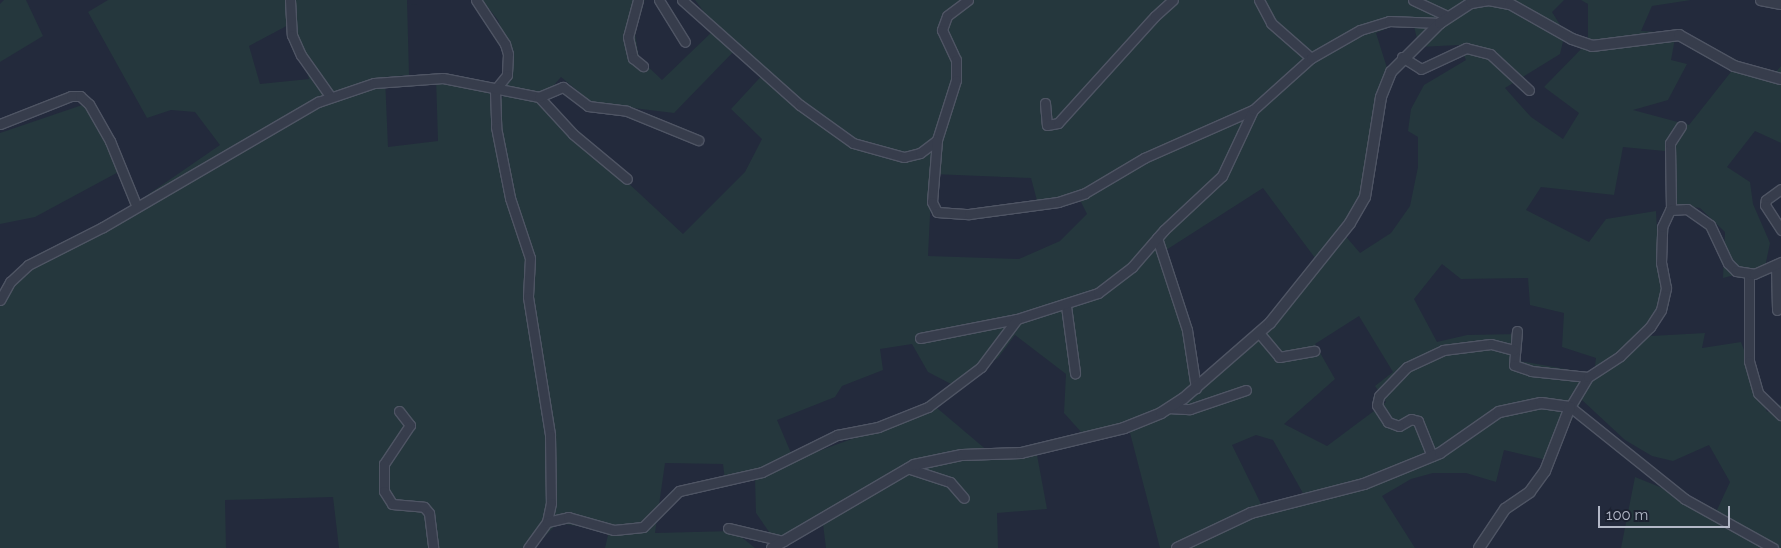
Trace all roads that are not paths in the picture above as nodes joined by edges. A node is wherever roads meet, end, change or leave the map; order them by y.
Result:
1 (290, 0) edge
2 (476, 0) edge
3 (638, 0) edge
4 (659, 0) edge
5 (682, 0) edge
6 (968, 0) edge
7 (1173, 0) edge
8 (1259, 0) edge
9 (1413, 0) edge
10 (1760, 0) edge
11 (1781, 4) edge
12 (1444, 20) junction
13 (684, 42) dead end
14 (1402, 57) junction
15 (1311, 58) junction
16 (643, 66) dead end
17 (1776, 78) edge
18 (1781, 84) edge
19 (495, 90) junction
20 (1528, 90) dead end
21 (330, 96) junction
22 (539, 97) junction
23 (1045, 102) dead end
24 (1253, 110) junction
25 (0, 124) edge
26 (1681, 126) dead end
27 (698, 140) dead end
28 (937, 140) junction
29 (627, 179) dead end
30 (1781, 189) edge
31 (136, 207) junction
32 (1672, 209) junction
33 (1781, 230) edge
34 (1157, 238) junction
35 (1778, 264) edge
36 (1749, 274) junction
37 (0, 300) edge
38 (1066, 306) junction
39 (1777, 310) dead end
40 (1017, 319) junction
41 (1517, 331) dead end
42 (1260, 334) junction
43 (920, 338) dead end
44 (1514, 350) junction
45 (1314, 352) dead end
46 (1075, 373) dead end
47 (1588, 377) junction
48 (1196, 388) junction
49 (1246, 390) dead end
50 (1570, 407) junction
51 (1168, 408) junction
52 (399, 411) dead end
53 (1781, 415) edge
54 (1432, 456) junction
55 (907, 468) junction
56 (964, 498) dead end
57 (547, 522) junction
58 (728, 528) dead end
59 (783, 541) junction
60 (432, 548) edge
61 (528, 548) edge
62 (772, 548) edge
63 (1177, 548) edge
64 (1479, 548) edge
65 (1773, 548) edge

1 - 21 street
2 - 19 street
3 - 16 street
4 - 13 street
5 - 28 street
6 - 28 street
7 - 23 street
8 - 15 street
9 - 12 street
10 - 11 street
12 - 14 street
12 - 15 street
12 - 17 street
14 - 20 street
14 - 42 street
15 - 24 street
17 - 18 street
19 - 21 street
19 - 22 street
19 - 57 street
21 - 31 street
22 - 27 street
22 - 29 street
24 - 28 street
24 - 34 street
25 - 31 street
26 - 32 street
30 - 33 street
31 - 37 street
32 - 36 street
32 - 47 street
34 - 38 street
34 - 48 street
35 - 36 street
35 - 39 street
36 - 53 street
38 - 40 street
38 - 46 street
40 - 43 street
40 - 57 street
41 - 44 street
42 - 45 street
42 - 48 street
44 - 47 street
44 - 54 street
47 - 50 street
48 - 51 street
49 - 51 street
50 - 54 street
50 - 64 street
50 - 65 street
51 - 55 street
52 - 60 street
54 - 63 street
55 - 56 street
55 - 59 street
57 - 61 street
58 - 59 street
59 - 62 street

